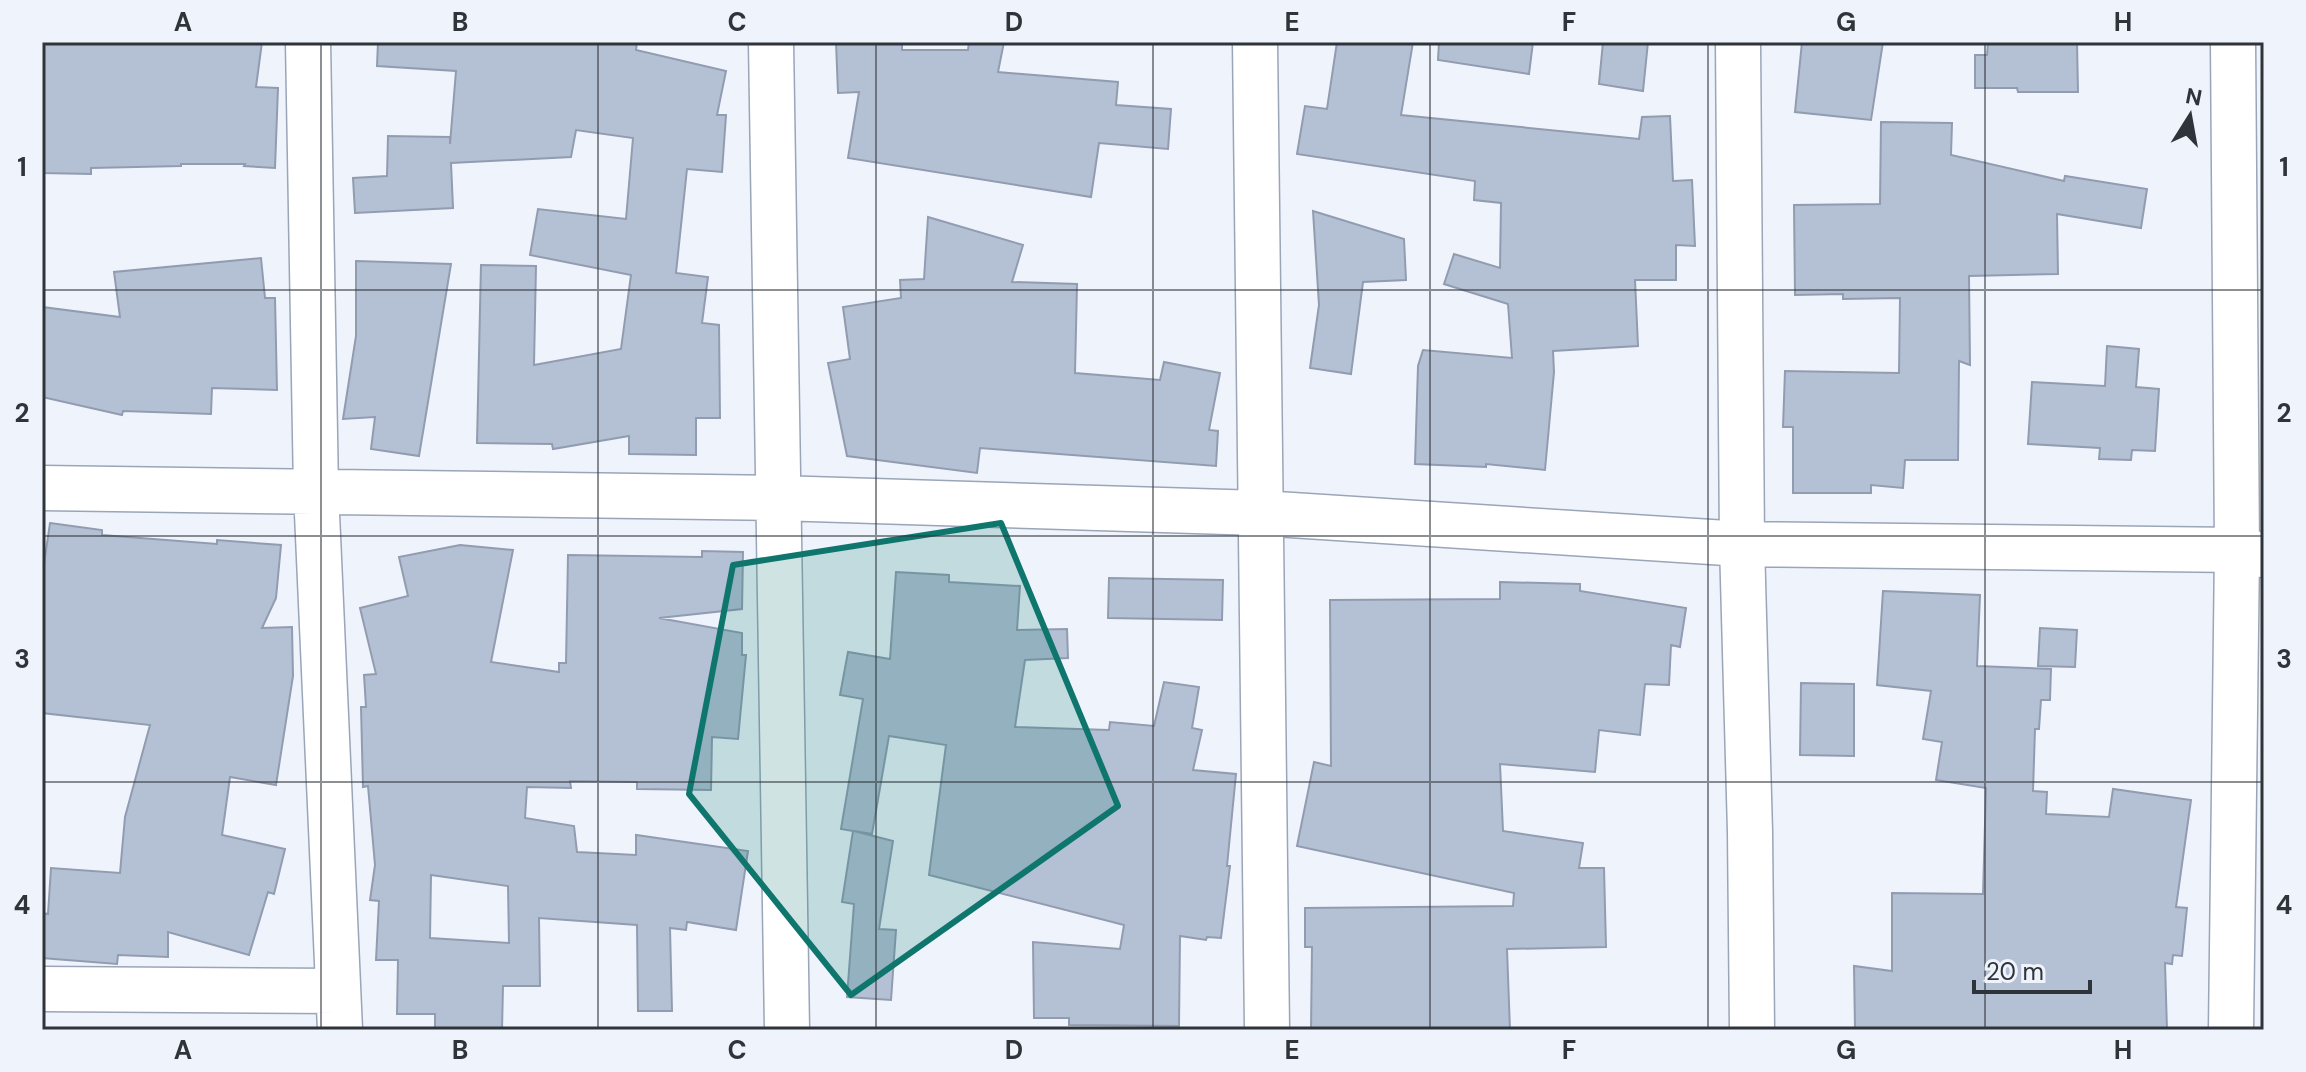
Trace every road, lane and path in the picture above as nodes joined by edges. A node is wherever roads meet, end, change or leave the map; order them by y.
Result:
1 (308, 42) edge
2 (771, 42) edge
3 (1255, 42) edge
4 (1738, 42) edge
5 (2233, 42) edge
6 (42, 488) edge
7 (316, 491) junction
8 (778, 498) junction
9 (1260, 513) junction
10 (1742, 544) junction
11 (2250, 552) edge
12 (42, 989) edge
13 (339, 1010) edge
14 (787, 1030) edge
15 (1267, 1030) edge
16 (1752, 1030) edge
17 (2231, 1030) edge

1 - 7 street
2 - 8 street
3 - 9 street
4 - 10 street
5 - 11 street
6 - 7 street
7 - 8 street
7 - 13 street
8 - 9 street
8 - 14 street
9 - 10 street
9 - 15 street
10 - 11 street
10 - 16 street
11 - 17 street
12 - 13 street

